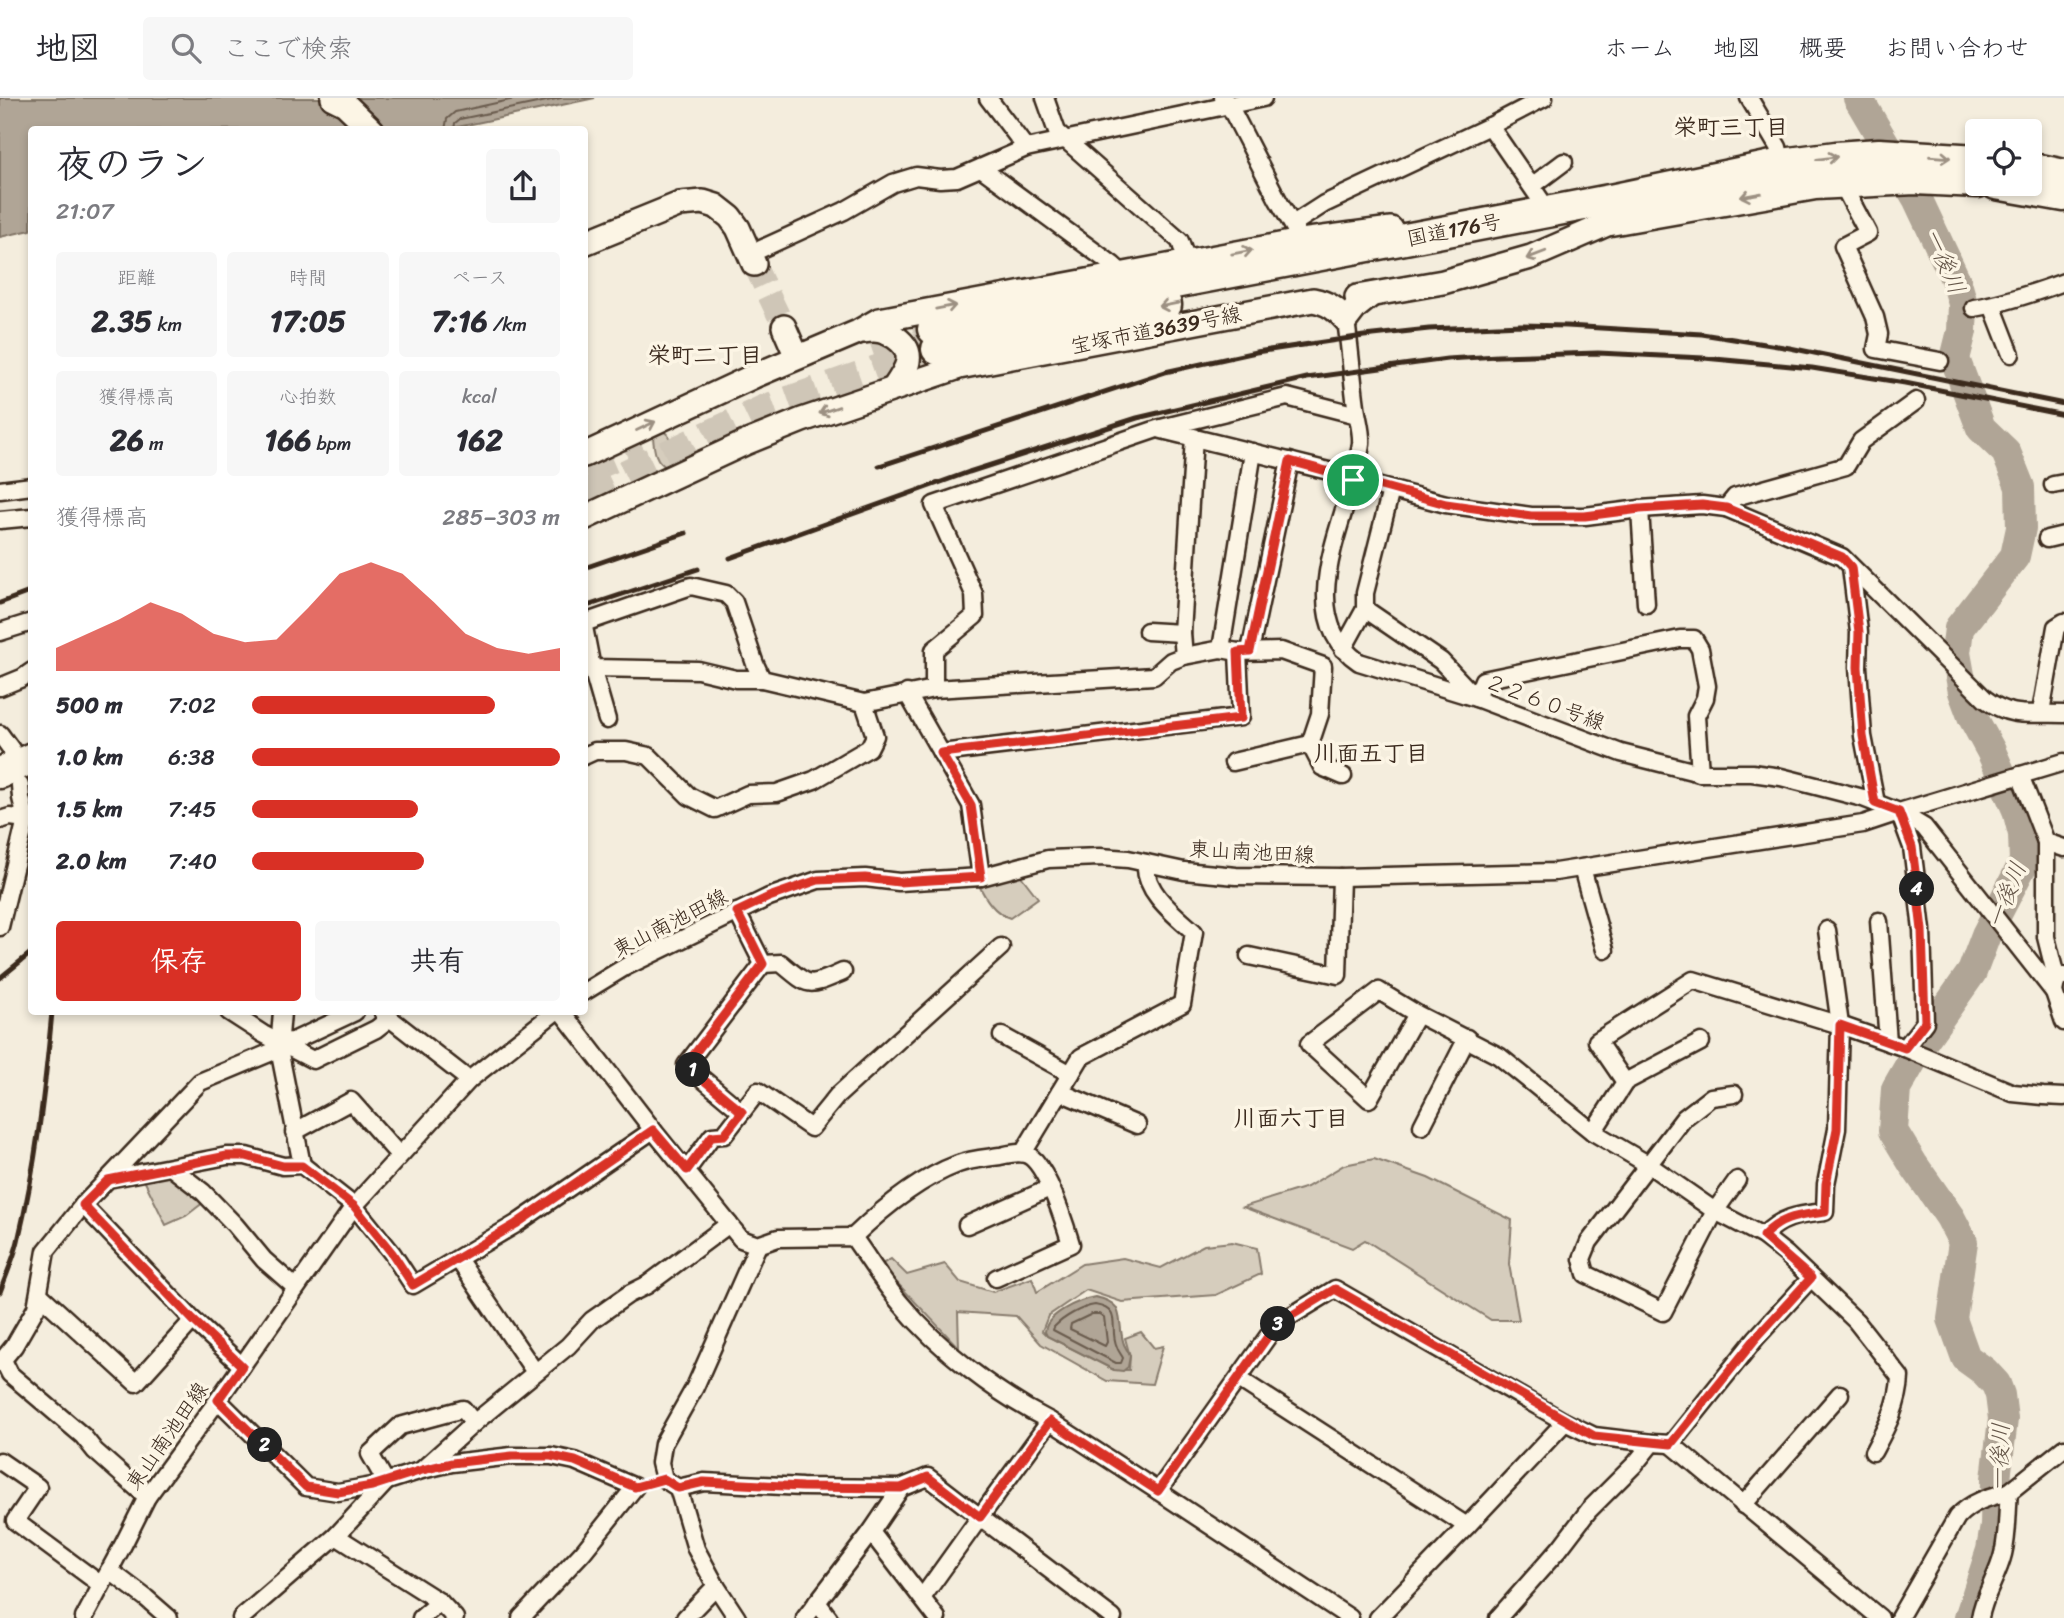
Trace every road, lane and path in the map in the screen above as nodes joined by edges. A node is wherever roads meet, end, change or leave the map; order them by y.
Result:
1 (333, 98) edge
2 (988, 98) edge
3 (1045, 98) edge
4 (1263, 98) edge
5 (1544, 98) edge
6 (1749, 98) edge
7 (1226, 102) edge
8 (368, 126) edge
9 (1490, 126) junction
10 (1067, 139) junction
11 (1026, 148) junction
12 (1965, 161) edge
13 (1564, 162) dead end
14 (1897, 167) junction
15 (981, 168) junction
16 (2042, 170) edge
17 (2064, 175) edge
18 (1785, 176) junction
19 (1965, 180) edge
20 (1841, 182) junction
21 (1532, 186) junction
22 (2042, 192) edge
23 (2064, 196) edge
24 (1549, 212) junction
25 (1621, 218) junction
26 (1477, 225) junction
27 (1297, 232) junction
28 (588, 241) edge
29 (752, 259) joint
30 (1186, 262) junction
31 (1123, 274) junction
32 (2064, 282) edge
33 (1371, 295) junction
34 (1326, 303) junction
35 (1992, 305) junction
36 (1974, 307) dead end
37 (1346, 320) junction
38 (783, 327) tunnel mouth
39 (858, 332) junction
40 (905, 344) junction
41 (943, 348) junction
42 (2011, 354) dead end
43 (797, 357) junction
44 (1940, 361) dead end
45 (894, 388) junction
46 (1916, 401) dead end
47 (1357, 415) junction
48 (1157, 429) junction
49 (1194, 437) junction
50 (1253, 452) junction
51 (588, 453) edge
52 (1290, 461) junction
53 (1353, 480) junction
54 (28, 486) edge
55 (0, 490) edge
56 (1391, 490) junction
57 (1726, 508) junction
58 (1640, 509) junction
59 (28, 517) edge
60 (588, 517) edge
61 (0, 520) edge
62 (2064, 535) edge
63 (2047, 539) dead end
64 (1851, 567) junction
65 (1646, 604) dead end
66 (1365, 609) junction
67 (2064, 622) edge
68 (28, 623) edge
69 (588, 624) edge
70 (1147, 631) dead end
71 (0, 632) edge
72 (1182, 633) junction
73 (1340, 644) junction
74 (588, 646) edge
75 (1221, 649) junction
76 (1244, 652) junction
77 (1184, 656) junction
78 (1324, 666) junction
79 (592, 668) junction
80 (28, 674) edge
81 (762, 679) junction
82 (0, 687) edge
83 (934, 689) junction
84 (907, 693) junction
85 (1476, 698) junction
86 (864, 703) junction
87 (2041, 712) junction
88 (2064, 714) edge
89 (607, 720) dead end
90 (0, 734) edge
91 (1310, 744) junction
92 (941, 753) junction
93 (588, 755) edge
94 (1233, 762) dead end
95 (2064, 762) edge
96 (19, 772) edge
97 (1700, 773) junction
98 (1343, 776) dead end
99 (2010, 778) junction
100 (1875, 803) junction
101 (1899, 812) junction
102 (0, 820) edge
103 (26, 820) junction
104 (2046, 842) junction
105 (2064, 848) edge
106 (1146, 863) junction
107 (1582, 868) junction
108 (981, 877) junction
109 (1341, 877) junction
110 (737, 912) junction
111 (1879, 921) dead end
112 (0, 927) edge
113 (1827, 930) dead end
114 (1000, 947) dead end
115 (1605, 950) dead end
116 (1249, 956) dead end
117 (763, 964) junction
118 (843, 972) dead end
119 (2058, 981) edge
120 (588, 990) edge
121 (1417, 1014) junction
122 (234, 1015) edge
123 (282, 1015) edge
124 (349, 1015) edge
125 (385, 1015) edge
126 (551, 1015) edge
127 (564, 1015) edge
128 (2064, 1022) edge
129 (1840, 1025) junction
130 (1003, 1036) dead end
131 (1467, 1038) junction
132 (1701, 1042) dead end
133 (1888, 1042) junction
134 (280, 1046) junction
135 (1907, 1049) junction
136 (1071, 1074) junction
137 (469, 1080) junction
138 (1625, 1082) junction
139 (1060, 1092) junction
140 (1734, 1094) dead end
141 (2064, 1097) edge
142 (742, 1112) junction
143 (1137, 1125) dead end
144 (1422, 1126) dead end
145 (653, 1130) junction
146 (294, 1132) junction
147 (1593, 1132) junction
148 (1023, 1153) junction
149 (399, 1155) junction
150 (1649, 1165) junction
151 (302, 1166) junction
152 (172, 1168) junction
153 (687, 1170) junction
154 (108, 1180) junction
155 (1737, 1180) dead end
156 (1050, 1188) junction
157 (83, 1205) junction
158 (354, 1206) junction
159 (1715, 1211) junction
160 (729, 1224) junction
161 (967, 1225) dead end
162 (1763, 1236) junction
163 (853, 1237) junction
164 (758, 1245) junction
165 (458, 1259) junction
166 (996, 1278) dead end
167 (1811, 1278) junction
168 (296, 1288) junction
169 (39, 1294) junction
170 (193, 1320) junction
171 (2, 1361) edge
172 (242, 1366) junction
173 (535, 1372) junction
174 (1239, 1379) junction
175 (1840, 1394) dead end
176 (218, 1400) junction
177 (1050, 1421) junction
178 (1566, 1422) junction
179 (474, 1423) junction
180 (1652, 1443) junction
181 (1671, 1444) junction
182 (2063, 1449) edge
183 (1873, 1452) dead end
184 (0, 1461) edge
185 (422, 1470) junction
186 (386, 1482) junction
187 (671, 1483) junction
188 (635, 1487) junction
189 (901, 1488) junction
190 (1158, 1491) junction
191 (2009, 1492) junction
192 (147, 1497) junction
193 (1743, 1504) junction
194 (980, 1517) junction
195 (1467, 1526) junction
196 (871, 1532) junction
197 (336, 1536) junction
198 (104, 1577) junction
199 (716, 1586) junction
200 (922, 1598) junction
201 (440, 1602) junction
202 (817, 1602) junction
203 (244, 1617) edge
204 (84, 1618) edge
205 (169, 1618) edge
206 (421, 1618) edge
207 (455, 1618) edge
208 (521, 1618) edge
209 (685, 1618) edge
210 (737, 1618) edge
211 (805, 1618) edge
212 (829, 1618) edge
213 (937, 1618) edge
214 (1114, 1618) edge
215 (1350, 1618) edge
216 (1378, 1618) edge
217 (1497, 1618) edge
218 (1880, 1618) edge
219 (1899, 1618) edge
220 (1980, 1618) edge

1 - 8 street
2 - 11 street
3 - 10 street
4 - 7 street
5 - 9 street
6 - 18 street
7 - 10 street
7 - 27 street
9 - 21 street
9 - 27 street
10 - 11 street
10 - 30 street
11 - 15 street
14 -> 12 highway, 国道176号
13 - 21 street
18 -> 14 highway, 国道176号
14 - 19 highway, 国道176号
14 - 20 highway, 国道176号
15 - 29 street
15 - 31 street
16 - 17 highway
18 - 20 highway, 国道176号
18 - 24 highway, 国道176号
18 -> 25 highway, 国道176号
20 - 44 street
21 - 24 street
22 - 23 highway
24 - 26 highway, 国道176号
25 -> 33 street, 宝塚市道3639号線
25 -> 41 highway, 国道176号
26 - 27 street
26 - 41 highway, 国道176号
30 -> 27 street
28 - 29 street
30 - 31 street
39 -> 31 street
32 - 35 street
33 - 34 street, 宝塚市道3639号線
33 - 37 street
34 - 37 street
34 - 41 street, 宝塚市道3639号線
35 - 36 street
35 - 42 street
37 - 47 street
38 - 43 street
39 - 40 street
39 - 43 street
40 - 41 street
40 - 45 street
41 - 45 street, 宝塚市道3639号線
51 -> 43 street
45 -> 60 street, 宝塚市道3639号線
46 - 57 street
47 - 48 street
47 - 53 street
48 - 49 street
48 - 83 street
49 - 50 street
49 - 72 street
50 - 52 street
50 - 75 street
52 - 53 street
52 - 76 street
53 - 56 street
53 - 73 street
54 - 55 street
56 - 58 street
56 - 66 street
57 - 58 street
57 - 64 street
58 - 65 street
59 - 61 street
62 - 63 street
64 - 87 street
64 - 100 street
66 - 73 street
66 - 85 street
67 - 87 street
68 - 71 street
69 - 81 street
70 - 72 street
72 - 77 street
73 - 78 street
73 - 85 street, ２２６０号線
74 - 79 street
75 - 76 street
75 - 77 street
76 - 78 street
76 - 92 street
77 - 83 street
78 - 91 street
79 - 81 street
79 - 89 street
80 - 82 street
81 - 86 street
83 - 84 street
84 - 86 street
84 - 92 street
85 - 97 street, ２２６０号線
85 - 97 street
86 - 93 street
87 - 88 street
90 - 96 street
91 - 94 street
91 - 98 street
92 - 108 street
95 - 99 street
96 - 103 street
97 - 100 street, ２２６０号線
99 - 101 street
99 - 104 street
100 - 101 street, ２２６０号線
101 - 107 street, 東山南池田線
101 - 119 street, ２２６０号線
101 - 135 street
102 - 103 street
103 - 112 street
104 - 105 street
104 - 119 street
106 - 108 street, 東山南池田線
106 - 109 street, 東山南池田線
106 - 136 street
107 - 109 street, 東山南池田線
107 - 115 street
108 - 110 street, 東山南池田線
109 - 116 street
110 - 117 street
110 - 120 street, 東山南池田線
111 - 133 street
113 - 129 street
114 - 142 street
117 - 118 street
117 - 142 street
119 - 128 street
121 - 121 street
121 - 131 street
122 - 134 street
123 - 134 street
124 - 134 street
125 - 134 street
125 - 137 street
126 - 137 street, 東山南池田線
127 - 145 street
129 - 133 street
129 - 138 street
129 - 162 street
130 - 136 street
131 - 144 street
131 - 147 street
132 - 138 street
133 - 135 street
134 - 146 street
134 - 154 street
135 - 141 street
136 - 139 street
137 - 149 street, 東山南池田線
138 - 147 street
139 - 143 street
139 - 148 street
140 - 150 street
142 - 153 street
145 - 153 street
145 - 165 street
146 - 149 street
146 - 151 street
147 - 150 street
148 - 156 street
148 - 163 street
149 - 158 street, 東山南池田線
150 - 159 street
150 - 159 street
151 - 152 street
151 - 158 street
152 - 154 street
152 - 168 street
153 - 160 street
154 - 157 street
155 - 159 street
156 - 161 street
156 - 166 street
157 - 169 street
157 - 170 street
158 - 165 street
158 - 168 street, 東山南池田線
159 - 162 street
160 - 164 street
160 - 173 street
162 - 167 street
163 - 164 street
163 - 177 street
164 - 187 street
165 - 173 street
167 - 181 street
167 - 183 street
168 - 172 street, 東山南池田線
169 - 170 street
169 - 171 street
170 - 172 street
171 - 192 street
172 - 176 street, 東山南池田線
173 - 179 street
174 - 178 street
174 - 190 street
174 - 195 street
175 - 193 street
176 - 186 street
176 - 192 street, 東山南池田線
177 - 190 street
177 - 194 street
178 - 180 street
178 - 195 street
179 - 185 street
179 - 186 street
180 - 181 street
180 - 217 street
181 - 193 street
182 - 191 street
184 - 198 street
185 - 186 street
185 - 188 street
186 - 197 street
187 - 188 street
187 - 189 street
187 - 199 street
188 - 208 street
189 - 194 street
189 - 196 street
190 - 215 street
191 - 219 street
191 - 220 street
192 - 198 street, 東山南池田線
193 - 218 street
194 - 200 street
194 - 214 street
195 - 216 street
196 - 200 street
196 - 202 street
197 - 201 street
197 - 203 street
198 - 204 street, 東山南池田線
198 - 205 street
199 - 209 street
199 - 210 street
200 - 213 street
201 - 206 street
201 - 207 street
202 - 211 street
202 - 212 street

